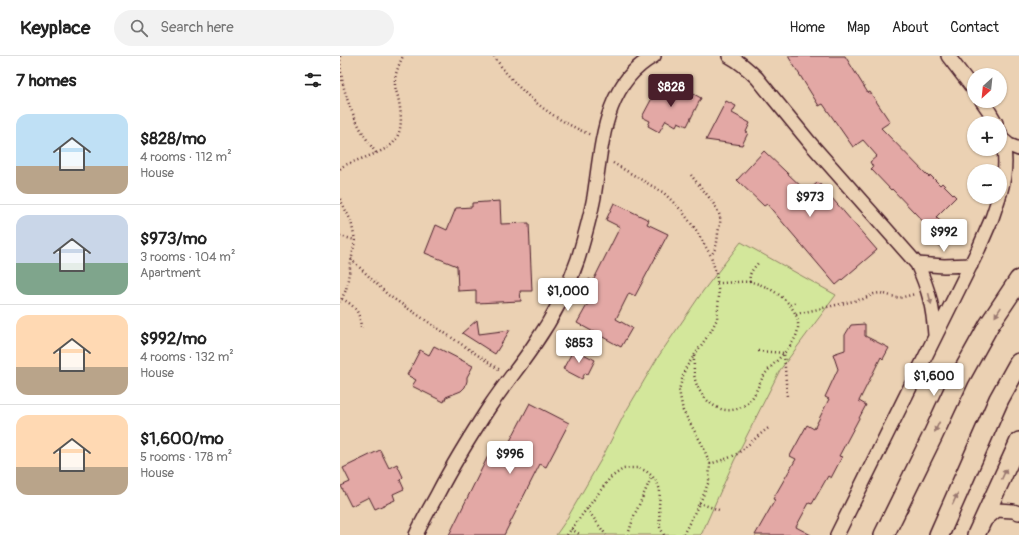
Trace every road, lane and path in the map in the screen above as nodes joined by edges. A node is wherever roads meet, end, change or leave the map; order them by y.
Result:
1 (340, 56) edge
2 (403, 56) edge
3 (494, 56) edge
4 (654, 56) edge
5 (948, 56) edge
6 (734, 57) edge
7 (967, 81) edge
8 (602, 141) junction
9 (1007, 143) edge
10 (1019, 149) edge
11 (376, 153) junction
12 (600, 156) junction
13 (340, 169) edge
14 (691, 175) dead end
15 (340, 199) edge
16 (997, 204) edge
17 (340, 236) edge
18 (355, 240) junction
19 (710, 256) junction
20 (351, 259) junction
21 (760, 262) dead end
22 (917, 264) junction
23 (971, 265) junction
24 (1019, 280) edge
25 (750, 282) junction
26 (718, 283) junction
27 (928, 290) junction
28 (341, 300) edge
29 (797, 303) dead end
30 (790, 305) junction
31 (796, 314) junction
32 (361, 328) dead end
33 (935, 336) junction
34 (758, 351) dead end
35 (784, 353) junction
36 (694, 355) junction
37 (1019, 363) edge
38 (510, 377) junction
39 (787, 397) dead end
40 (770, 427) dead end
41 (1018, 448) edge
42 (710, 464) junction
43 (652, 476) junction
44 (699, 504) junction
45 (587, 509) junction
46 (719, 510) dead end
47 (1019, 513) edge
48 (571, 529) junction
49 (978, 529) edge
50 (416, 535) edge
51 (567, 535) edge
52 (580, 535) edge
53 (606, 535) edge
54 (628, 535) edge
55 (664, 535) edge
56 (683, 535) edge
57 (837, 535) edge
58 (884, 535) edge
59 (939, 535) edge

1 - 11 path
2 - 11 path
3 - 8 path
4 - 8 street
5 - 7 street
6 - 22 street
8 - 12 street
9 - 10 street
11 - 13 path
12 - 19 path
12 - 38 street
14 - 19 path
15 - 18 path
16 - 23 street
17 - 18 path
18 - 20 path
19 - 26 path
20 - 28 path
20 - 38 path
21 - 25 path
22 - 23 street
22 - 27 street
23 - 33 street
24 -> 58 main road
25 - 26 path
25 - 30 path
26 - 36 path
27 - 31 path
27 -> 33 street
28 - 32 path
29 - 30 path
30 - 31 path
31 - 35 path
33 - 57 street
34 - 35 path
35 - 36 path
35 - 39 path
36 - 42 path
59 -> 37 main road
38 - 50 street
40 - 42 path
49 -> 41 street
42 - 44 path
43 - 45 path
43 - 54 path
43 - 55 path
44 - 46 path
44 - 56 path
45 - 48 path
45 - 53 path
47 - 49 street
48 - 51 path
48 - 52 path

